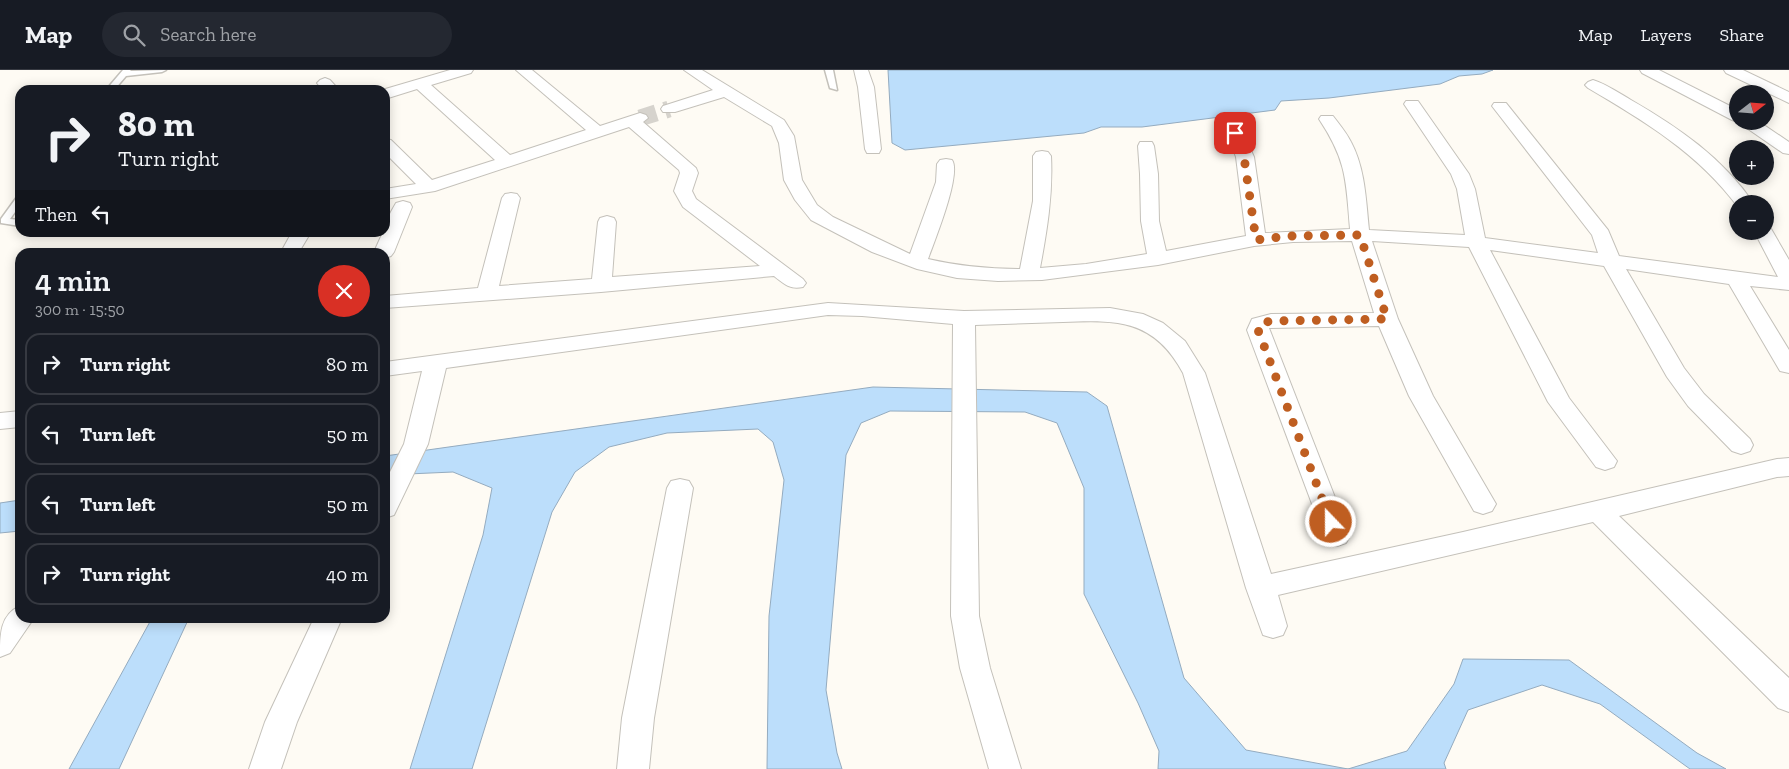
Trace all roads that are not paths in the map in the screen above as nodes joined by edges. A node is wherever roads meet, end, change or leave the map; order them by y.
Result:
1 (162, 70) edge
2 (466, 70) edge
3 (523, 70) edge
4 (691, 70) edge
5 (829, 70) edge
6 (861, 70) edge
7 (1647, 70) edge
8 (1731, 70) edge
9 (125, 72) edge
10 (420, 84) junction
11 (114, 85) edge
12 (1593, 85) dead end
13 (834, 88) dead end
14 (726, 91) junction
15 (390, 93) edge
16 (1789, 98) edge
17 (1412, 104) dead end
18 (1500, 106) dead end
19 (669, 109) tunnel mouth
20 (1729, 112) edge
21 (1326, 119) dead end
22 (1760, 130) edge
23 (598, 132) junction
24 (1235, 133) dead end
25 (1146, 146) dead end
26 (390, 149) edge
27 (872, 149) dead end
28 (1789, 149) edge
29 (1042, 156) dead end
30 (508, 162) junction
31 (946, 164) dead end
32 (429, 188) junction
33 (390, 193) edge
34 (1738, 195) edge
35 (512, 198) dead end
36 (15, 206) edge
37 (403, 207) dead end
38 (15, 222) edge
39 (606, 222) dead end
40 (1360, 235) junction
41 (299, 237) edge
42 (1256, 240) junction
43 (1768, 240) edge
44 (1476, 241) junction
45 (292, 248) edge
46 (386, 248) edge
47 (1158, 259) junction
48 (1611, 261) junction
49 (917, 263) junction
50 (779, 270) junction
51 (1029, 274) junction
52 (1789, 278) edge
53 (1737, 280) junction
54 (796, 283) dead end
55 (1789, 284) edge
56 (601, 286) junction
57 (487, 294) junction
58 (390, 302) edge
59 (964, 318) junction
60 (1387, 319) junction
61 (436, 362) junction
62 (1788, 366) dead end
63 (390, 368) edge
64 (15, 420) edge
65 (0, 421) edge
66 (1741, 445) dead end
67 (1604, 461) dead end
68 (1789, 467) edge
69 (680, 488) dead end
70 (390, 498) edge
71 (1483, 504) dead end
72 (1598, 511) junction
73 (1337, 536) dead end
74 (1260, 588) junction
75 (16, 623) edge
76 (326, 623) edge
77 (1273, 626) dead end
78 (0, 644) edge
79 (1789, 698) edge
80 (265, 769) edge
81 (633, 769) edge
82 (1006, 769) edge

1 - 9 lane
2 - 10 street
3 - 23 street
4 - 14 street
5 - 13 lane
6 - 27 street
7 - 20 street
8 - 16 street
9 - 11 lane
10 - 15 street
10 - 30 street
12 - 34 street
14 - 19 street
14 - 49 street
17 - 44 street
18 - 48 street
21 - 40 street
22 - 28 street
23 - 30 street
23 - 50 street
24 - 42 street
25 - 47 street
26 - 32 street
29 - 51 street
30 - 32 street
31 - 49 street
32 - 33 street
35 - 57 street
36 - 38 lane
37 - 46 street
39 - 56 street
40 - 42 street
40 - 44 street
40 - 60 street
41 - 45 street
42 - 47 street
43 - 52 street
44 - 48 street
44 - 67 street
47 - 51 street
48 - 53 street
48 - 66 street
49 - 51 street
50 - 54 street
50 - 56 street
53 - 55 street
53 - 62 street
56 - 57 street
57 - 58 street
59 - 61 street
59 - 74 street
59 - 82 street
60 - 71 street
60 - 73 street
61 - 63 street
61 - 70 street
64 - 65 street
68 - 72 street
69 - 81 street
72 - 74 street
72 - 79 street
74 - 77 street
75 - 78 street
76 - 80 street

